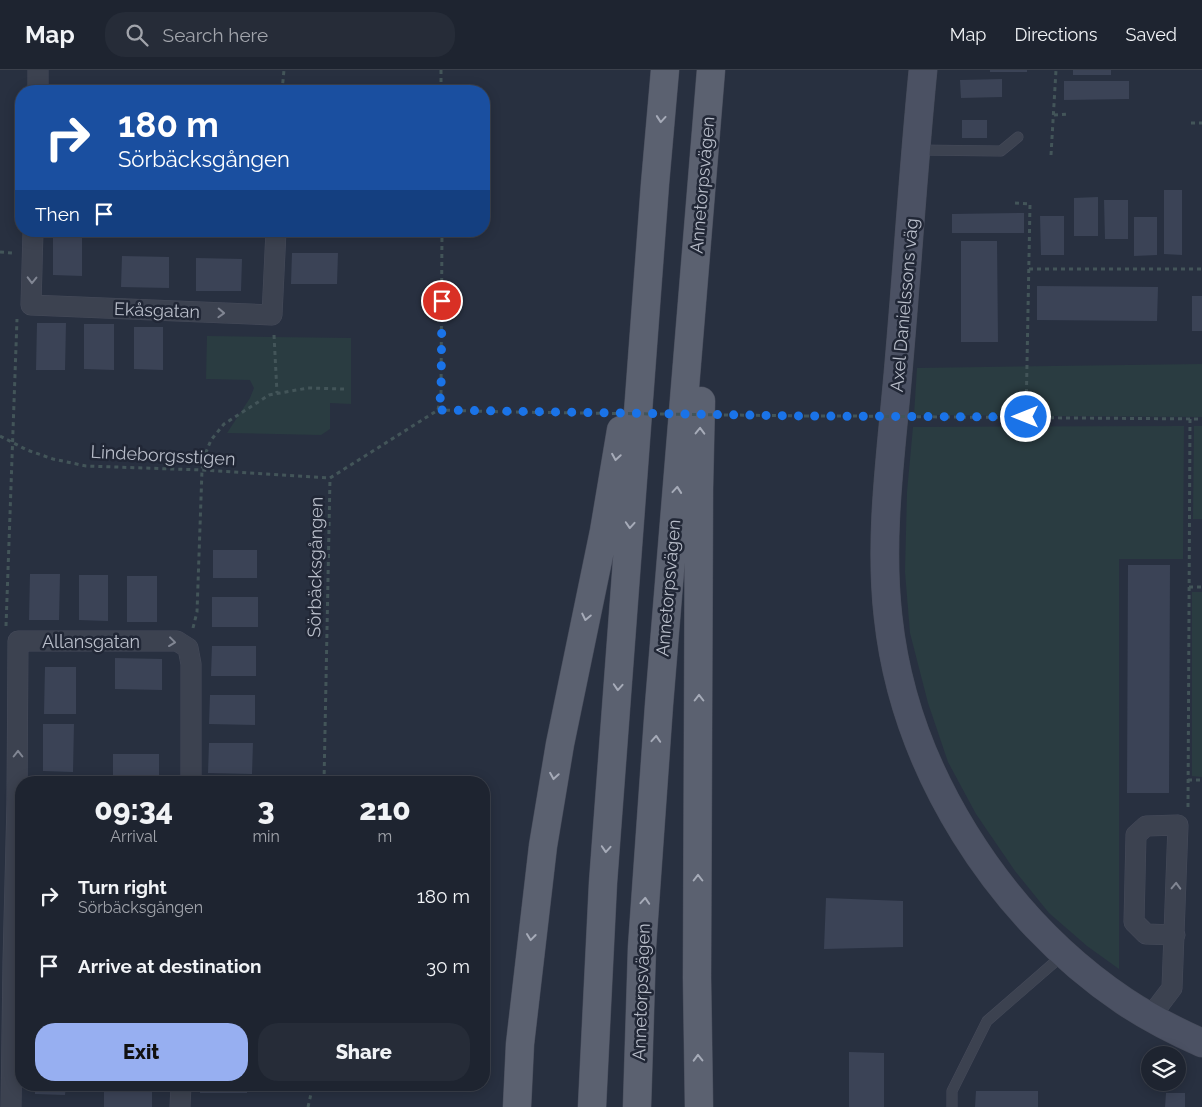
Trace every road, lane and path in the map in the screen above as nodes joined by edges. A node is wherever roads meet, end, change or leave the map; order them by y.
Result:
1 (38, 70) edge
2 (284, 70) edge
3 (441, 70) edge
4 (665, 70) edge
5 (712, 70) edge
6 (923, 70) edge
7 (1056, 70) edge
8 (38, 85) edge
9 (283, 85) edge
10 (441, 85) edge
11 (1068, 114) dead end
12 (1054, 115) junction
13 (1191, 123) dead end
14 (1202, 123) edge
15 (1018, 137) dead end
16 (915, 150) junction
17 (1051, 155) dead end
18 (655, 184) junction
19 (1015, 202) dead end
20 (33, 237) edge
21 (276, 237) edge
22 (442, 237) edge
23 (1029, 269) junction
24 (1202, 269) edge
25 (31, 305) junction
26 (272, 315) junction
27 (344, 389) dead end
28 (277, 393) junction
29 (438, 410) junction
30 (1026, 417) junction
31 (1190, 419) junction
32 (1202, 419) edge
33 (0, 436) edge
34 (12, 442) junction
35 (202, 470) junction
36 (330, 478) junction
37 (1190, 587) junction
38 (1202, 587) edge
39 (18, 641) junction
40 (188, 648) junction
41 (191, 776) edge
42 (324, 776) edge
43 (1188, 780) junction
44 (1202, 780) edge
45 (13, 803) edge
46 (1178, 825) junction
47 (15, 882) edge
48 (1175, 935) junction
49 (1065, 954) junction
50 (15, 1010) edge
51 (1150, 1017) junction
52 (1202, 1043) edge
53 (181, 1091) edge
54 (312, 1091) edge
55 (11, 1107) edge
56 (180, 1107) edge
57 (308, 1107) edge
58 (517, 1107) edge
59 (592, 1107) edge
60 (637, 1107) edge
61 (699, 1107) edge
62 (952, 1107) edge

1 - 8 street
2 - 9 path
3 - 10 path
4 -> 18 main road
60 -> 5 main road, Annetorpsvägen
61 -> 5 main road
6 - 16 street, Axel Danielssons väg
7 - 12 path
11 - 12 path
12 - 17 path
13 - 14 path
15 - 16 lane
16 - 49 street, Axel Danielssons väg
18 -> 58 main road
18 -> 59 main road
19 - 23 path
20 -> 25 street
21 - 26 street
22 - 29 path
23 - 24 path
23 - 30 path
25 -> 26 street, Ekåsgatan
25 - 34 path
26 - 28 path
27 - 28 path
28 - 35 path
29 - 30 path, bridge
29 - 36 path, Sörbäcksgången
30 - 31 path
31 - 32 path
31 - 37 path
33 - 34 path, Lindeborgsstigen
34 - 35 path, Lindeborgsstigen
34 - 39 path
35 - 36 path, Lindeborgsstigen
35 - 40 path
36 - 42 path, Sörbäcksgången
37 - 38 path
37 - 43 path
39 -> 40 street, Allansgatan
45 -> 39 street, Allansgatan
40 - 41 street
43 - 44 path
43 - 46 path
45 - 47 street, Allansgatan
48 -> 46 street
46 - 48 street
48 - 51 street
49 - 51 street, Axel Danielssons väg
49 - 62 lane
50 - 55 street, Allansgatan
51 - 52 street, Axel Danielssons väg
53 - 56 street
54 - 57 path

